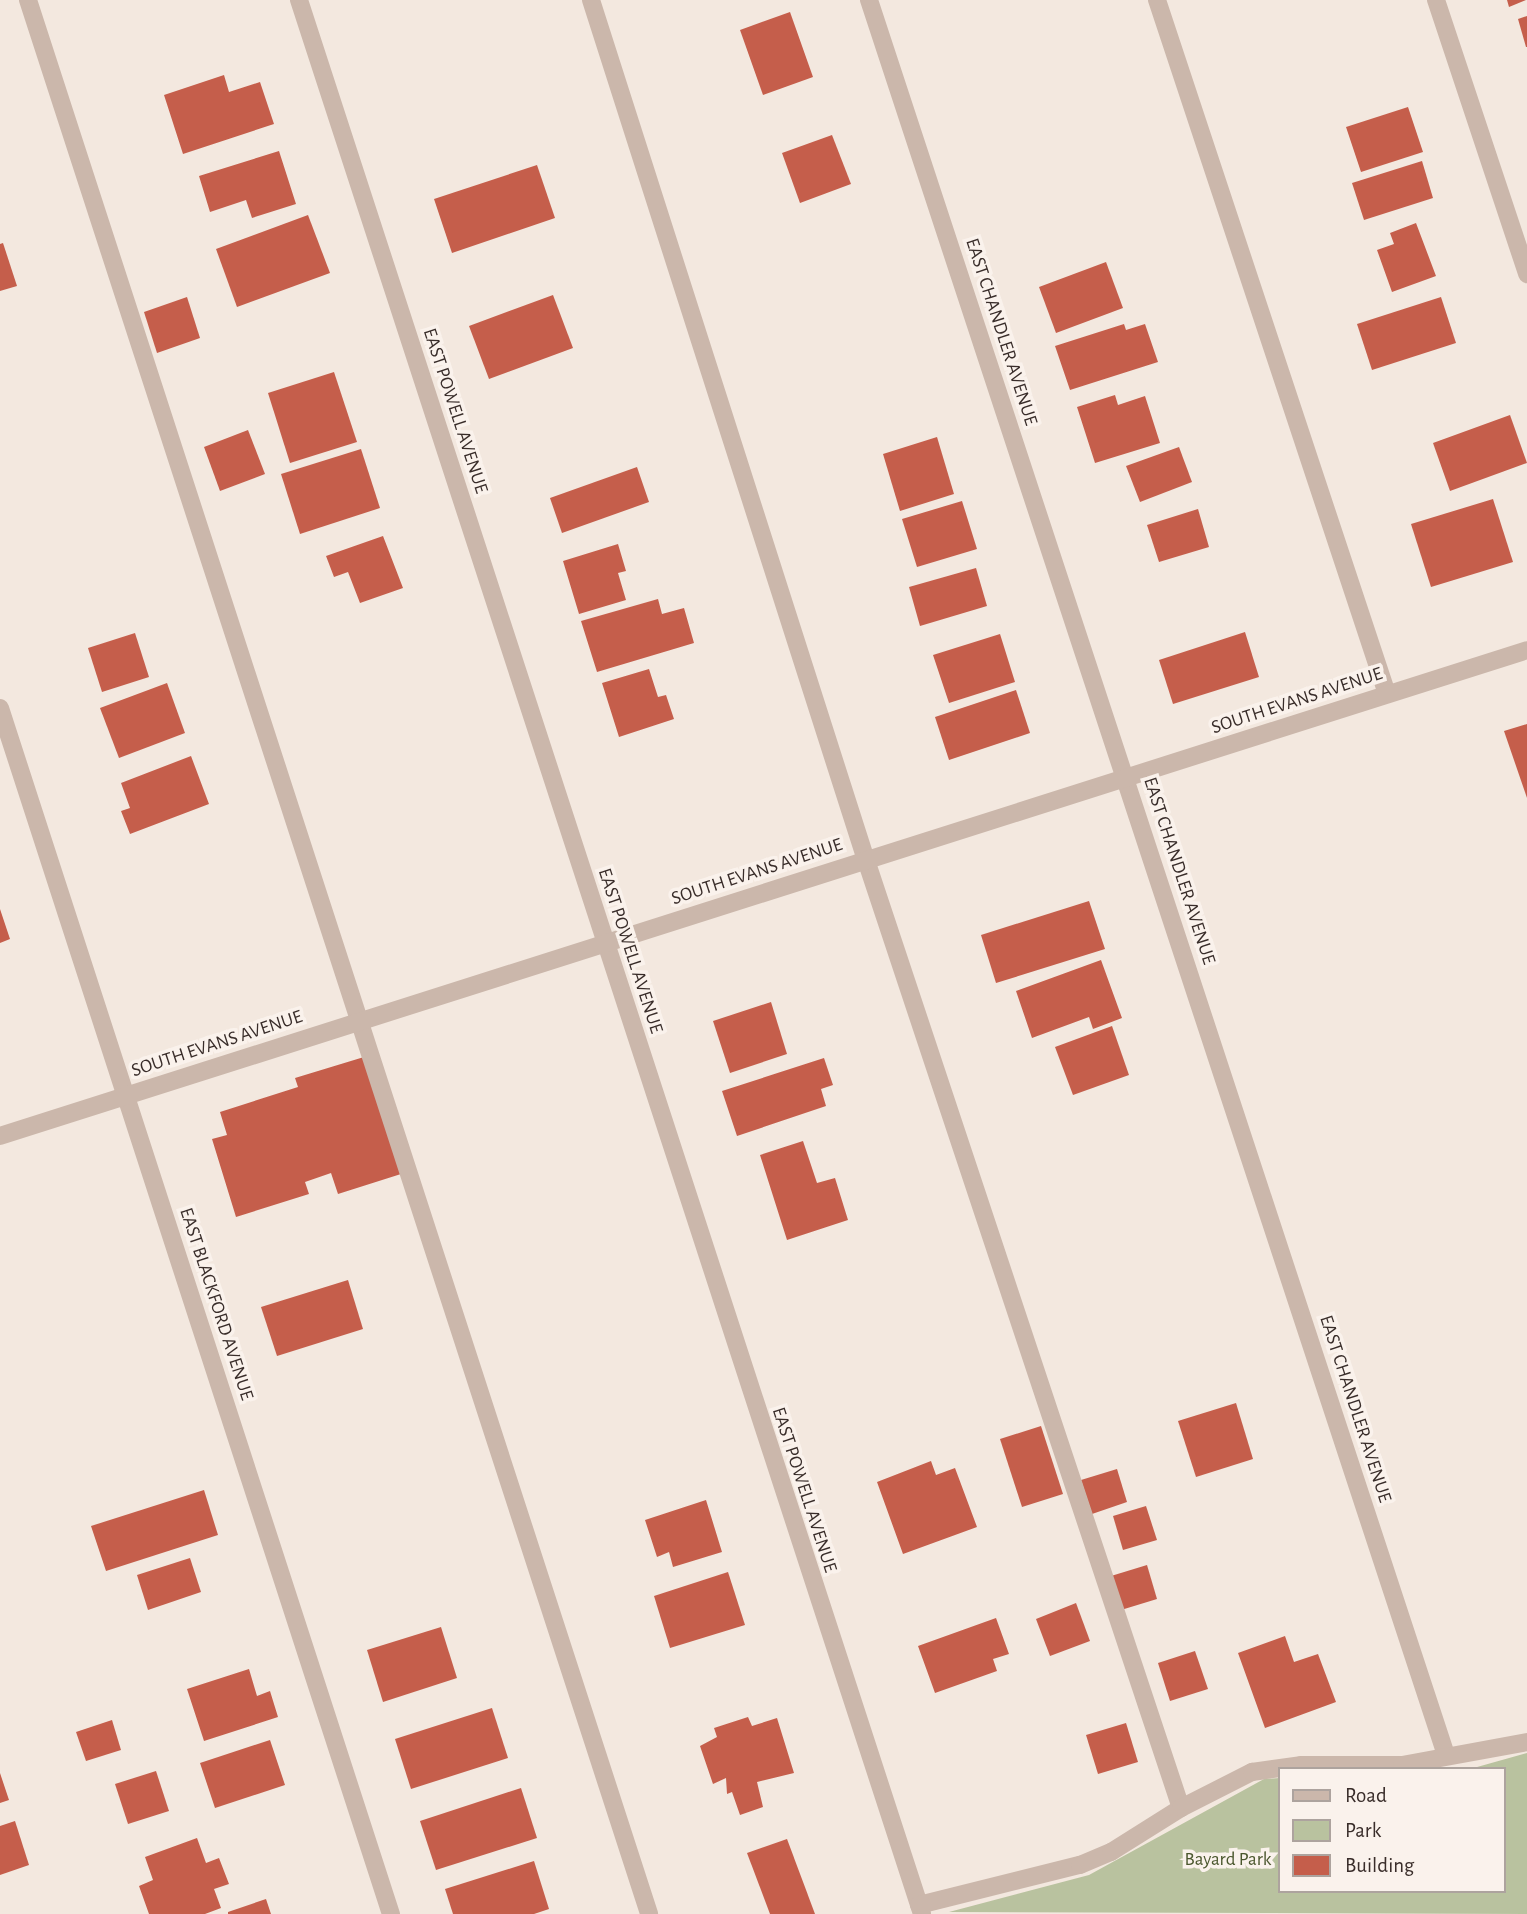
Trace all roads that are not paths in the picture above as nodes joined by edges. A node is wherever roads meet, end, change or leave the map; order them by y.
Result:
1 (28, 0) edge
2 (299, 0) edge
3 (591, 0) edge
4 (869, 0) edge
5 (1157, 0) edge
6 (1436, 0) edge
7 (1527, 274) edge
8 (1527, 650) edge
9 (1387, 694) junction
10 (0, 708) edge
11 (1126, 777) junction
12 (866, 860) junction
13 (606, 943) junction
14 (361, 1020) junction
15 (126, 1095) junction
16 (0, 1136) edge
17 (1527, 1742) edge
18 (1446, 1755) junction
19 (1287, 1767) edge
20 (1278, 1768) edge
21 (1181, 1808) junction
22 (921, 1910) edge
23 (391, 1914) edge
24 (649, 1914) edge

1 - 14 street
2 - 13 street, EAST POWELL AVENUE
3 - 12 street
4 - 11 street, EAST CHANDLER AVENUE
5 - 9 street
6 - 7 street
8 - 9 street, SOUTH EVANS AVENUE
9 - 11 street, SOUTH EVANS AVENUE
10 - 15 street, EAST BLACKFORD AVENUE
11 - 12 street, SOUTH EVANS AVENUE
11 - 18 street, EAST CHANDLER AVENUE
12 - 13 street, SOUTH EVANS AVENUE
12 - 21 street
13 - 14 street, SOUTH EVANS AVENUE
13 - 22 street, EAST POWELL AVENUE
14 - 15 street, SOUTH EVANS AVENUE
14 - 24 street
15 - 16 street, SOUTH EVANS AVENUE
15 - 23 street, EAST BLACKFORD AVENUE
17 - 18 street
18 - 19 street
20 - 21 street
21 - 22 street

